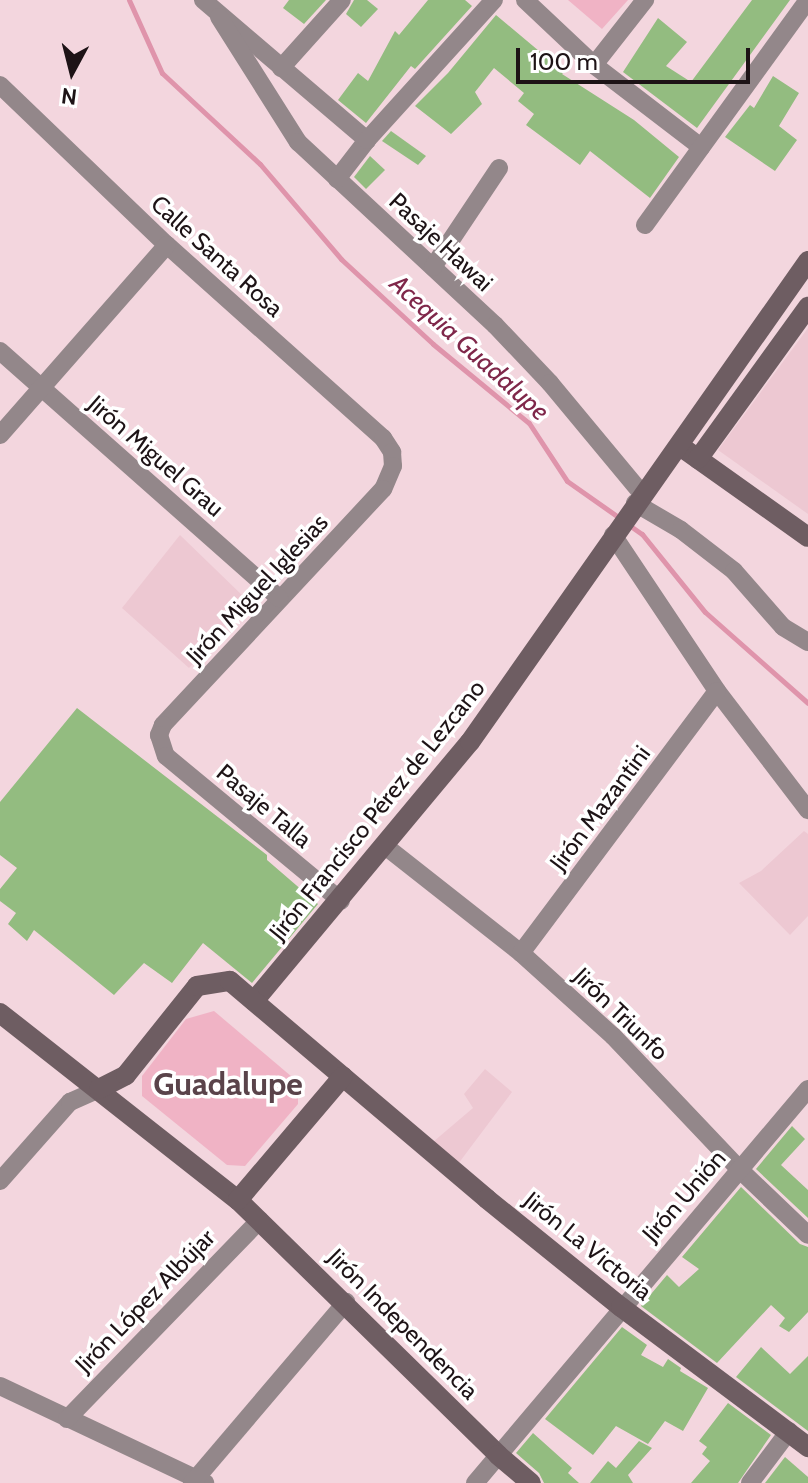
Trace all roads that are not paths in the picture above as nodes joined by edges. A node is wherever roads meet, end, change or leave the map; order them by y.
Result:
1 (203, 0) edge
2 (342, 0) edge
3 (494, 0) edge
4 (525, 0) edge
5 (645, 0) edge
6 (808, 0) edge
7 (219, 17) junction
8 (594, 65) junction
9 (281, 68) junction
10 (0, 85) edge
11 (367, 140) junction
12 (701, 147) junction
13 (499, 168) dead end
14 (337, 179) junction
15 (645, 225) dead end
16 (167, 245) junction
17 (808, 261) edge
18 (433, 267) junction
19 (808, 307) edge
20 (0, 351) edge
21 (42, 388) junction
22 (0, 435) edge
23 (679, 445) junction
24 (698, 459) junction
25 (393, 466) joint
26 (626, 516) junction
27 (808, 537) edge
28 (279, 598) junction
29 (808, 642) edge
30 (717, 691) junction
31 (160, 746) joint
32 (808, 810) edge
33 (385, 846) junction
34 (341, 901) junction
35 (521, 953) junction
36 (254, 1001) junction
37 (0, 1013) edge
38 (343, 1076) junction
39 (99, 1089) junction
40 (808, 1089) edge
41 (739, 1169) junction
42 (0, 1181) edge
43 (238, 1200) junction
44 (260, 1220) junction
45 (808, 1235) edge
46 (346, 1302) junction
47 (621, 1307) junction
48 (0, 1386) edge
49 (67, 1419) junction
50 (802, 1439) edge
51 (498, 1455) junction
52 (198, 1481) edge
53 (475, 1483) edge
54 (531, 1483) edge
55 (750, 1483) edge

1 - 7 street
2 - 9 street
3 - 11 street
4 - 8 street
5 - 8 street
6 - 12 street
7 - 9 street
7 - 14 street, Pasaje Hawai
8 - 12 street
9 - 11 street
10 - 16 street, Calle Santa Rosa
11 - 14 street
12 - 15 street
13 - 18 street
14 - 18 street, Pasaje Hawai
16 - 21 street
16 - 25 street, Calle Santa Rosa
17 - 23 street, Jirón Francisco Pérez de Lezcano
18 - 26 street, Pasaje Hawai
19 - 24 street
20 - 21 street, Jirón Miguel Grau
21 - 22 street
21 - 28 street, Jirón Miguel Grau
23 - 24 street
23 - 26 street, Jirón Francisco Pérez de Lezcano
24 - 27 street
25 - 28 street, Jirón Miguel Iglesias
26 - 29 street
26 - 30 street
26 - 33 street, Jirón Francisco Pérez de Lezcano
28 - 31 street, Jirón Miguel Iglesias
30 - 32 street
30 - 35 street, Jirón Mazantini
31 - 34 street, Pasaje Talla
33 - 34 street, Jirón Francisco Pérez de Lezcano
33 - 35 street, Jirón Triunfo
34 - 36 street, Jirón Francisco Pérez de Lezcano
35 - 41 street, Jirón Triunfo
36 - 38 street, Jirón La Victoria
36 - 39 street, Jirón La Victoria
37 - 39 street, Jirón Independencia
38 - 43 street
38 - 47 street, Jirón La Victoria
39 - 42 street
39 - 43 street, Jirón Independencia
40 - 41 street, Jirón Unión
41 - 45 street, Jirón Triunfo
41 - 47 street, Jirón Unión
43 - 44 street, Jirón Independencia
44 - 46 street, Jirón Independencia
44 - 49 street, Jirón López Albújar
46 - 51 street, Jirón Independencia
46 - 52 street
47 - 50 street, Jirón La Victoria
47 - 51 street, Jirón Unión
48 - 49 street
49 - 52 street
50 - 55 street
51 - 53 street, Jirón Unión
51 - 54 street, Jirón Independencia

